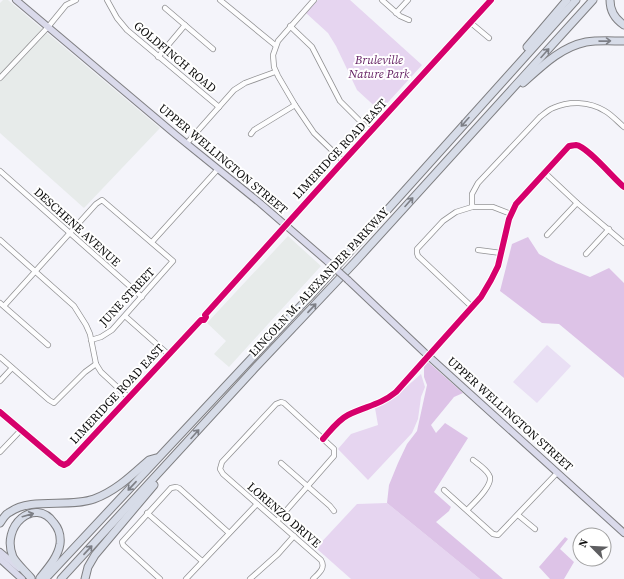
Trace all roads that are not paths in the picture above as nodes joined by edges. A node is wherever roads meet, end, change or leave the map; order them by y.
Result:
1 (16, 0) edge
2 (74, 0) edge
3 (107, 0) edge
4 (220, 0) edge
5 (314, 0) edge
6 (382, 0) edge
7 (408, 0) edge
8 (566, 0) edge
9 (576, 0) edge
10 (593, 0) edge
11 (610, 0) edge
12 (489, 1) edge
13 (165, 8) dead end
14 (396, 13) junction
15 (409, 20) dead end
16 (471, 23) junction
17 (185, 25) junction
18 (624, 25) edge
19 (290, 26) junction
20 (48, 27) junction
21 (489, 38) dead end
22 (624, 41) edge
23 (276, 45) junction
24 (213, 49) dead end
25 (158, 57) junction
26 (275, 72) junction
27 (0, 78) edge
28 (509, 92) junction
29 (482, 104) junction
30 (295, 105) junction
31 (219, 107) junction
32 (624, 127) edge
33 (371, 132) junction
34 (251, 134) dead end
35 (187, 144) junction
36 (343, 161) junction
37 (218, 169) junction
38 (0, 171) edge
39 (544, 172) junction
40 (623, 185) edge
41 (578, 203) junction
42 (471, 207) junction
43 (511, 214) junction
44 (285, 225) junction
45 (609, 229) junction
46 (69, 234) junction
47 (548, 234) dead end
48 (0, 240) edge
49 (152, 242) junction
50 (624, 243) edge
51 (478, 250) dead end
52 (501, 253) junction
53 (586, 254) dead end
54 (36, 272) junction
55 (142, 297) junction
56 (0, 302) edge
57 (4, 306) junction
58 (472, 306) junction
59 (124, 316) junction
60 (91, 340) junction
61 (48, 344) dead end
62 (169, 355) junction
63 (429, 356) junction
64 (0, 357) edge
65 (96, 364) junction
66 (12, 368) junction
67 (0, 381) edge
68 (129, 398) junction
69 (0, 412) edge
70 (21, 430) junction
71 (324, 439) junction
72 (0, 452) edge
73 (178, 453) junction
74 (158, 457) junction
75 (473, 460) dead end
76 (281, 463) dead end
77 (557, 473) junction
78 (307, 487) junction
79 (444, 490) dead end
80 (257, 504) junction
81 (17, 508) junction
82 (467, 510) junction
83 (334, 511) dead end
84 (147, 514) junction
85 (518, 515) junction
86 (277, 521) junction
87 (0, 524) edge
88 (535, 529) dead end
89 (0, 530) edge
90 (229, 533) junction
91 (624, 533) edge
92 (294, 536) junction
93 (0, 552) edge
94 (0, 559) edge
95 (202, 561) junction
96 (32, 578) edge
97 (22, 579) edge
98 (40, 579) edge
99 (45, 579) edge
100 (61, 579) edge
101 (85, 579) edge
102 (160, 579) edge
103 (186, 579) edge
104 (250, 579) edge
105 (313, 579) edge

1 - 20 main road, UPPER WELLINGTON STREET
2 - 20 street
3 - 25 street, GOLDFINCH ROAD
4 - 23 street
5 - 19 street
6 - 14 street
7 - 14 street
8 - 29 highway
9 - 29 highway, LINCOLN M. ALEXANDER PARKWAY
28 -> 10 highway, LINCOLN M. ALEXANDER PARKWAY
11 - 18 highway
12 - 16 street, LIMERIDGE ROAD EAST
13 - 17 street
14 - 15 street
16 - 21 street
16 - 33 street, LIMERIDGE ROAD EAST
17 - 24 street
17 - 25 street
19 - 23 street
19 - 33 street
20 - 27 street
20 - 35 main road, UPPER WELLINGTON STREET
28 -> 22 highway
23 - 26 street
25 - 31 street, GOLDFINCH ROAD
26 - 30 street
26 - 31 street
73 -> 28 highway, LINCOLN M. ALEXANDER PARKWAY
29 -> 74 highway, LINCOLN M. ALEXANDER PARKWAY
30 - 34 street
30 - 36 street
31 - 35 street
32 - 42 street
33 - 36 street, LIMERIDGE ROAD EAST
35 - 37 main road, UPPER WELLINGTON STREET
36 - 44 street, LIMERIDGE ROAD EAST
37 - 44 main road, UPPER WELLINGTON STREET
37 - 49 street
38 - 46 street, DESCHENE AVENUE
39 - 40 street
39 - 41 street
39 - 43 street
41 - 45 street
41 - 47 street
42 - 43 street
42 - 58 street
43 - 52 street
44 - 62 street, LIMERIDGE ROAD EAST
44 - 63 main road, UPPER WELLINGTON STREET, bridge
45 - 50 street
45 - 53 street
46 - 49 street
46 - 54 street
46 - 55 street, DESCHENE AVENUE
48 - 54 street
49 - 55 street, JUNE STREET
51 - 52 street
52 - 58 street
54 - 57 street
54 - 60 street
55 - 59 street, JUNE STREET
56 - 57 street
57 - 61 street
58 - 63 street
59 - 60 street, JUNE STREET
59 - 62 street
60 - 65 street
62 - 68 street, LIMERIDGE ROAD EAST
63 - 71 street
63 - 77 main road, UPPER WELLINGTON STREET
64 - 66 street
65 - 66 street
65 - 68 street
66 - 67 street
68 - 70 street, LIMERIDGE ROAD EAST
69 - 70 street
70 - 72 street
71 - 78 street
71 - 80 street, LORENZO DRIVE
100 -> 73 highway, LINCOLN M. ALEXANDER PARKWAY
73 - 101 highway
74 - 81 highway
74 -> 99 highway, LINCOLN M. ALEXANDER PARKWAY
75 - 82 street
76 - 78 street
77 - 85 street
77 - 91 main road, UPPER WELLINGTON STREET
78 - 83 street
78 - 86 street
79 - 82 street
80 - 86 street, LORENZO DRIVE
80 - 90 street
81 - 87 highway
81 - 89 highway
82 - 85 street
84 - 90 street
84 - 95 street
84 - 102 street
85 - 88 street
86 - 92 street, LORENZO DRIVE
90 - 95 street
92 - 104 street
92 - 105 street, LORENZO DRIVE
93 - 96 main road
94 - 97 main road
95 - 103 street
96 -> 98 highway

